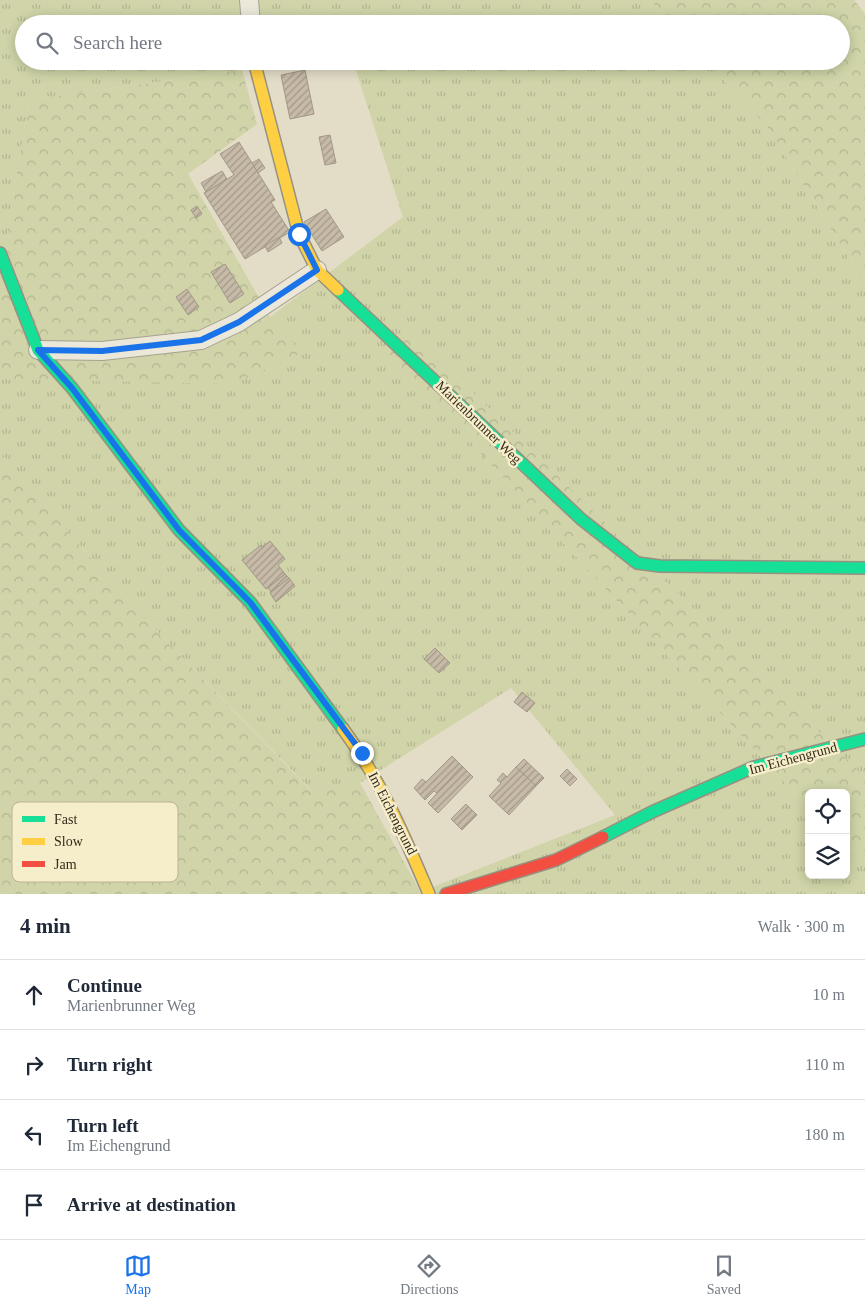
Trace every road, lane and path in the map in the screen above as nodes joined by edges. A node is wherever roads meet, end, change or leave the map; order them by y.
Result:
1 (249, 0) edge
2 (250, 15) edge
3 (256, 70) edge
4 (0, 254) edge
5 (317, 270) junction
6 (38, 350) junction
7 (865, 568) edge
8 (865, 738) edge
9 (429, 894) edge
10 (446, 894) edge

1 - 2 street
3 - 5 street, Marienbrunner Weg
4 - 6 street, Im Eichengrund
5 - 6 street
5 - 7 street, Marienbrunner Weg
6 - 9 street, Im Eichengrund
8 - 10 street, Im Eichengrund

